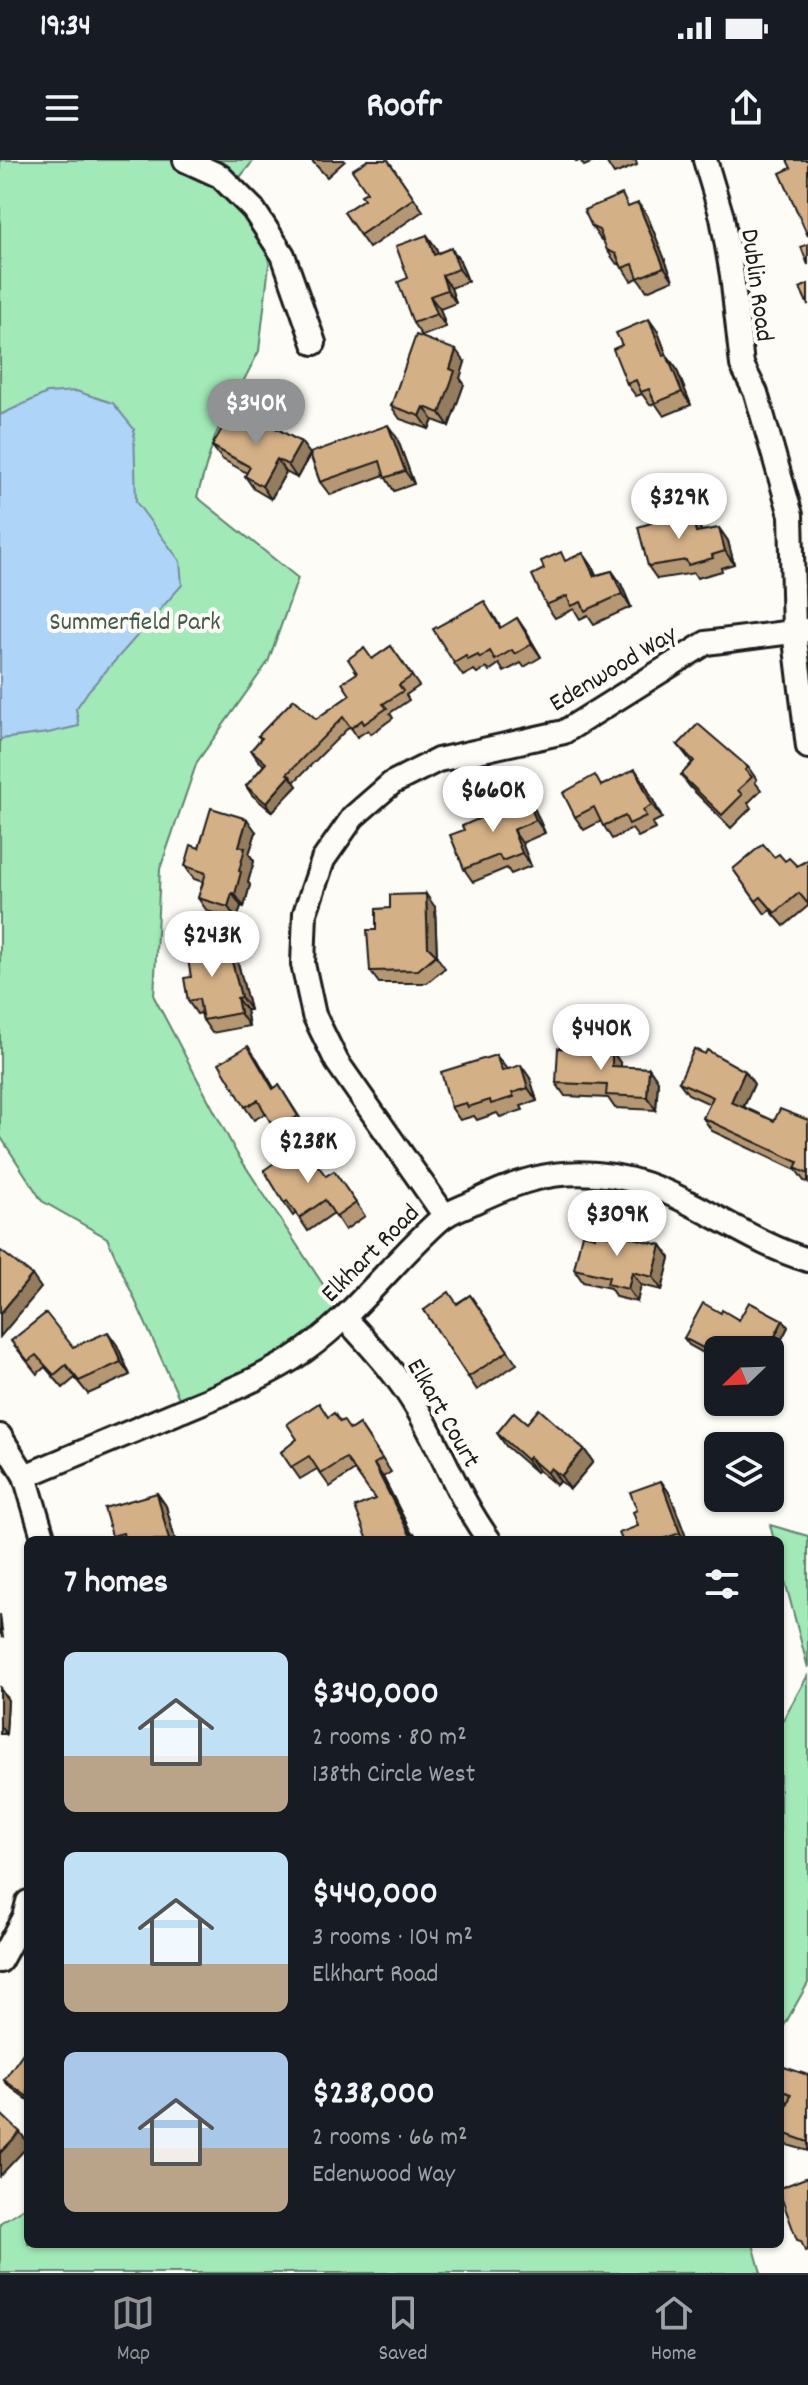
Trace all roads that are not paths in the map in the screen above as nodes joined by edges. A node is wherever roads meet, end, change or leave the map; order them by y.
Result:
1 (185, 160) edge
2 (705, 160) edge
3 (314, 343) dead end
4 (801, 630) edge
5 (808, 747) edge
6 (445, 1216) junction
7 (808, 1260) edge
8 (345, 1318) junction
9 (0, 1436) edge
10 (25, 1476) junction
11 (43, 1536) edge
12 (486, 1536) edge
13 (24, 1917) edge
14 (0, 1961) edge

1 - 3 street
2 - 4 street, Dublin Road
4 - 5 street, Dublin Road
4 - 6 street, Edenwood Way
6 - 7 street, Elkhart Road
6 - 8 street, Elkhart Road
8 - 10 street, Elkhart Road
8 - 12 street, Elkart Court
9 - 10 street
10 - 11 street
13 - 14 street

